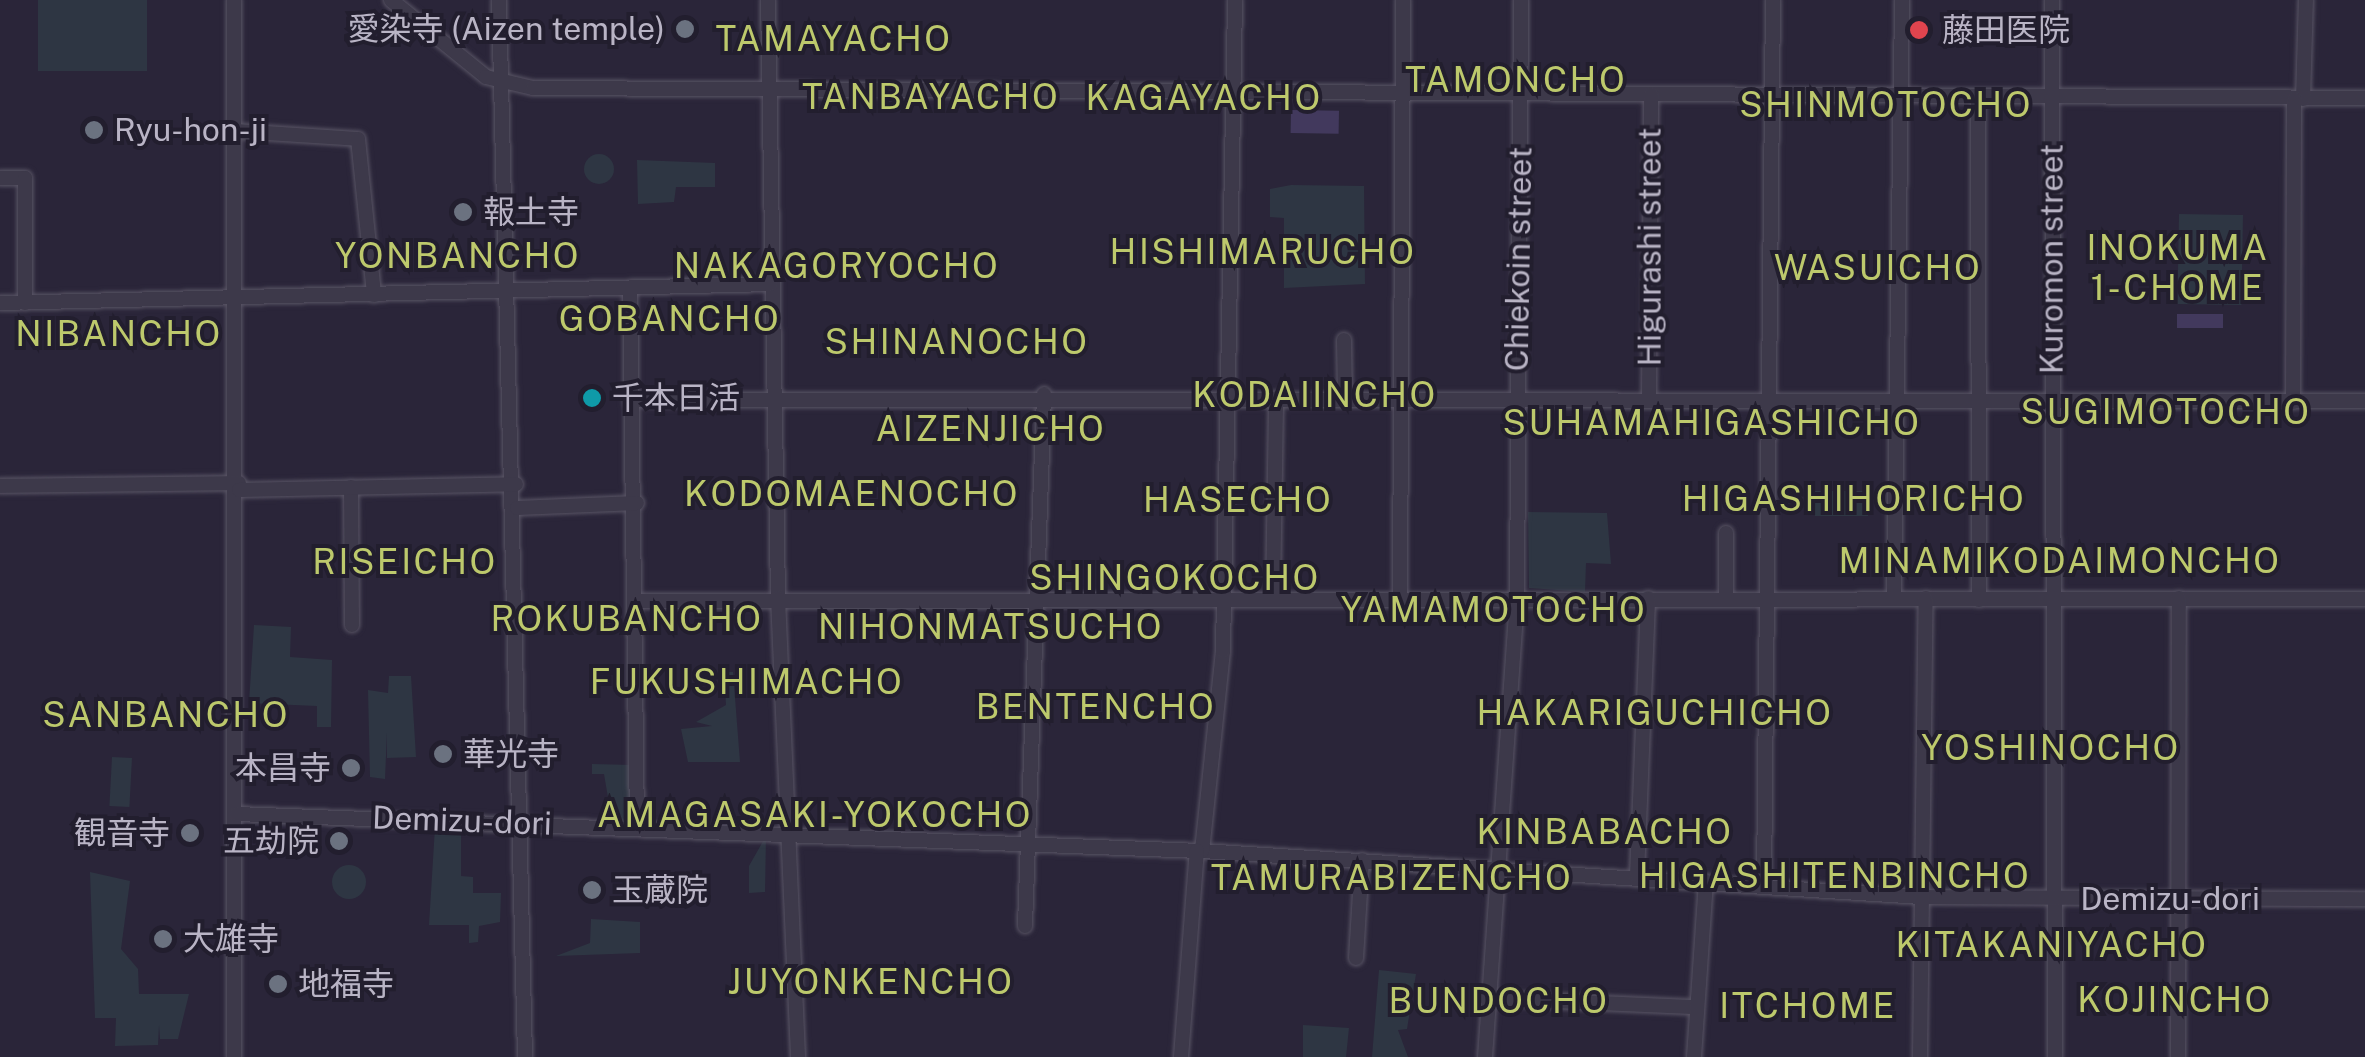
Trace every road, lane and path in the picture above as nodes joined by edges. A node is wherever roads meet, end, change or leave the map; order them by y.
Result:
1 (234, 0) edge
2 (391, 0) edge
3 (499, 0) edge
4 (768, 0) edge
5 (1235, 0) edge
6 (1403, 0) edge
7 (1521, 0) edge
8 (1774, 0) edge
9 (1902, 0) edge
10 (2052, 0) edge
11 (2306, 0) edge
12 (500, 85) junction
13 (767, 88) junction
14 (1232, 91) junction
15 (1403, 94) junction
16 (1520, 94) junction
17 (1651, 94) junction
18 (1774, 96) junction
19 (1901, 96) junction
20 (1978, 98) junction
21 (2052, 98) junction
22 (2365, 98) edge
23 (2298, 99) junction
24 (235, 132) junction
25 (0, 178) edge
26 (771, 284) junction
27 (630, 291) junction
28 (374, 294) junction
29 (508, 296) junction
30 (237, 299) junction
31 (26, 303) junction
32 (0, 304) edge
33 (1344, 340) dead end
34 (1044, 394) junction
35 (772, 396) junction
36 (1517, 396) junction
37 (1226, 397) junction
38 (1276, 398) junction
39 (1345, 398) junction
40 (1401, 398) junction
41 (1649, 399) junction
42 (634, 400) junction
43 (2052, 400) junction
44 (1896, 401) junction
45 (2365, 401) edge
46 (1772, 402) junction
47 (1981, 402) junction
48 (2293, 402) junction
49 (516, 484) junction
50 (0, 486) edge
51 (239, 486) junction
52 (352, 487) junction
53 (638, 503) junction
54 (517, 508) junction
55 (1726, 532) dead end
56 (1036, 596) junction
57 (1223, 596) junction
58 (1273, 596) junction
59 (1517, 597) junction
60 (778, 598) junction
61 (1400, 598) junction
62 (1648, 598) junction
63 (1726, 598) junction
64 (1772, 598) junction
65 (1894, 598) junction
66 (1926, 598) junction
67 (2179, 598) junction
68 (2365, 599) edge
69 (1979, 600) junction
70 (639, 601) junction
71 (2052, 601) junction
72 (352, 626) dead end
73 (237, 814) junction
74 (520, 822) junction
75 (637, 828) junction
76 (785, 834) junction
77 (1028, 844) junction
78 (1200, 851) junction
79 (1362, 860) junction
80 (1496, 867) junction
81 (1637, 875) junction
82 (1706, 881) junction
83 (1764, 886) junction
84 (1922, 898) junction
85 (2180, 898) junction
86 (2365, 898) edge
87 (2057, 899) junction
88 (1024, 926) dead end
89 (1356, 958) dead end
90 (1486, 998) junction
91 (1696, 1006) junction
92 (234, 1057) edge
93 (525, 1057) edge
94 (798, 1057) edge
95 (1181, 1057) edge
96 (1486, 1057) edge
97 (1694, 1057) edge
98 (1920, 1057) edge
99 (2055, 1057) edge
100 (2178, 1057) edge

1 - 24 street
2 - 12 street
3 - 12 street
4 - 13 street
5 - 14 street
6 - 15 street
7 - 16 street, Chiekoin street
8 - 18 street
9 - 19 street
10 - 21 street, Kuromon street
11 - 23 street
12 - 13 street
12 - 29 street
13 - 14 street
13 - 26 street
14 - 15 street
14 - 37 street
15 - 16 street
15 - 40 street
16 - 17 street
16 - 36 street, Chiekoin street
17 - 18 street
17 - 41 street, Higurashi street
18 - 19 street
18 - 46 street
19 - 20 street
19 - 44 street
20 - 21 street
20 - 47 street
21 - 23 street
21 - 43 street, Kuromon street
22 - 23 street
23 - 48 street
24 - 28 street
24 - 30 street
25 - 31 street
26 - 27 street
26 - 35 street
27 - 29 street
27 - 42 street
28 - 29 street
28 - 30 street
29 - 49 street
30 - 31 street
30 - 51 street
31 - 32 street
33 - 39 street
34 - 35 street
34 - 37 street
34 - 56 street
35 - 42 street
35 - 60 street
36 - 40 street
36 - 41 street
36 - 59 street, Chiekoin street
37 - 38 street
37 - 57 street
38 - 39 street
38 - 58 street
39 - 40 street
40 - 61 street
41 - 46 street
42 - 53 street
43 - 47 street
43 - 48 street
43 - 71 street, Kuromon street
44 - 46 street
44 - 47 street
44 - 65 street
45 - 48 street
46 - 64 street
47 - 69 street
49 - 52 street
49 - 54 street
50 - 51 street
51 - 52 street
51 - 73 street
52 - 72 street
53 - 54 street
53 - 70 street
54 - 74 street
55 - 63 street
56 - 57 street
56 - 60 street
56 - 77 street
57 - 58 street
57 - 78 street
58 - 61 street
59 - 61 street
59 - 62 street
59 - 80 street, Chiekoin street
60 - 70 street
60 - 76 street
62 - 63 street
62 - 81 street
63 - 64 street
64 - 65 street
64 - 83 street
65 - 66 street
66 - 69 street
66 - 84 street
67 - 68 street
67 - 71 street
67 - 85 street
69 - 71 street
70 - 75 street
71 - 87 street, Kuromon street
73 - 74 street, Demizu-dori
73 - 92 street
74 - 75 street, Demizu-dori
74 - 93 street
75 - 76 street, Demizu-dori
76 - 77 street, Demizu-dori
76 - 94 street
77 - 78 street, Demizu-dori
77 - 88 street
78 - 79 street, Demizu-dori
78 - 95 street
79 - 80 street, Demizu-dori
79 - 89 street
80 - 81 street, Demizu-dori
80 - 90 street, Chiekoin street
81 - 82 street, Demizu-dori
82 - 83 street, Demizu-dori
82 - 91 street
83 - 84 street, Demizu-dori
84 - 87 street, Demizu-dori
84 - 98 street
85 - 86 street, Demizu-dori
85 - 87 street, Demizu-dori
85 - 100 street
87 - 99 street, Kuromon street
90 - 91 street
90 - 96 street, Chiekoin street
91 - 97 street

